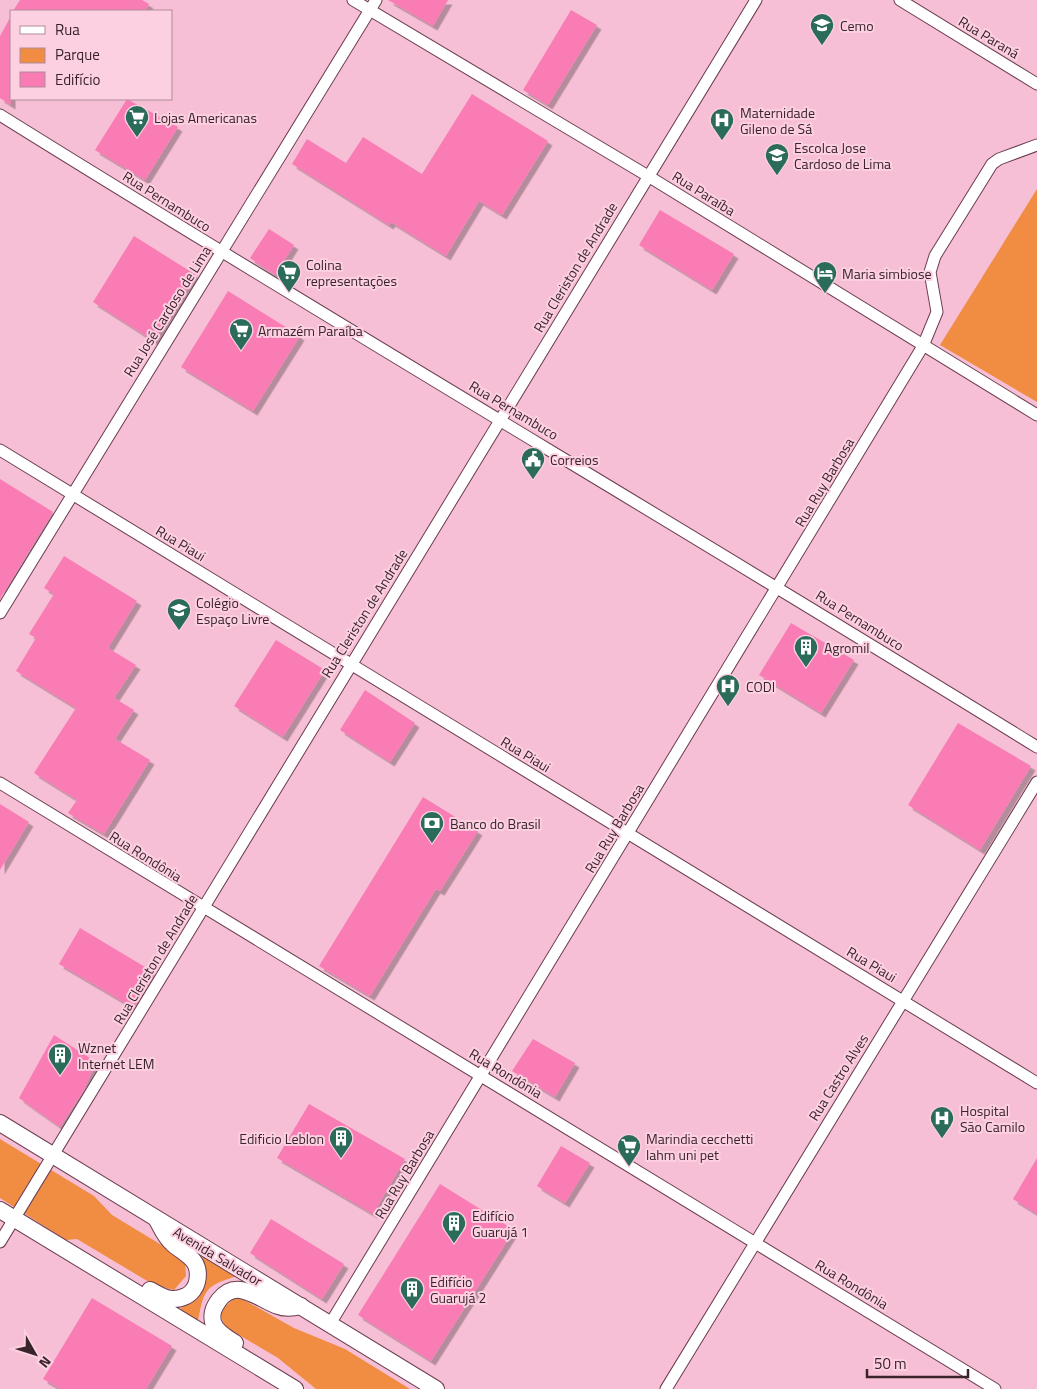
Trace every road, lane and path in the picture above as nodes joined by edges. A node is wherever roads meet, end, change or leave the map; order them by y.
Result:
1 (353, 0) edge
2 (756, 0) edge
3 (900, 0) edge
4 (373, 5) edge
5 (1037, 84) edge
6 (0, 114) edge
7 (1037, 145) edge
8 (648, 176) junction
9 (221, 252) junction
10 (923, 346) junction
11 (1037, 415) edge
12 (501, 419) junction
13 (0, 450) edge
14 (72, 494) junction
15 (778, 587) junction
16 (0, 613) edge
17 (350, 663) junction
18 (1037, 747) edge
19 (1037, 782) edge
20 (0, 784) edge
21 (628, 833) junction
22 (203, 909) junction
23 (903, 1000) junction
24 (481, 1075) junction
25 (1037, 1083) edge
26 (0, 1123) edge
27 (53, 1155) junction
28 (0, 1210) edge
29 (156, 1218) junction
30 (14, 1219) junction
31 (0, 1242) edge
32 (754, 1242) junction
33 (125, 1286) junction
34 (301, 1306) junction
35 (330, 1324) junction
36 (257, 1367) junction
37 (292, 1388) edge
38 (436, 1389) edge
39 (666, 1389) edge
40 (995, 1389) edge

1 - 4 street, Rua Paraíba
2 - 8 street, Rua Cleriston de Andrade
3 - 5 street, Rua Paraná
4 - 8 street, Rua Paraíba
4 - 9 street, Rua José Cardoso de Lima
6 - 9 street, Rua Pernambuco
7 - 10 street, Rua Ruy Barbosa
8 - 10 street, Rua Paraíba
8 - 12 street, Rua Cleriston de Andrade
9 - 12 street, Rua Pernambuco
9 - 14 street, Rua José Cardoso de Lima
10 - 11 street, Rua Paraíba
10 - 15 street, Rua Ruy Barbosa
12 - 15 street, Rua Pernambuco
12 - 17 street, Rua Cleriston de Andrade
13 - 14 street, Rua Piaui
14 - 16 street, Rua José Cardoso de Lima
14 - 17 street, Rua Piaui
15 - 18 street, Rua Pernambuco
15 - 21 street, Rua Ruy Barbosa
17 - 21 street, Rua Piaui
17 - 22 street, Rua Cleriston de Andrade
19 - 23 street, Rua Castro Alves
20 - 22 street, Rua Rondônia
21 - 23 street, Rua Piaui
21 - 24 street, Rua Ruy Barbosa
22 - 24 street, Rua Rondônia
22 - 27 street, Rua Cleriston de Andrade
23 - 25 street, Rua Piaui
23 - 32 street, Rua Castro Alves
24 - 32 street, Rua Rondônia
24 - 35 street, Rua Ruy Barbosa
26 - 27 main road, Avenida Salvador
27 - 29 main road, Avenida Salvador
27 - 30 street, Rua Cleriston de Andrade
28 - 30 main road
29 - 33 main road
29 - 34 main road, Avenida Salvador
30 - 31 street, Rua Cleriston de Andrade
30 - 33 main road
32 - 39 street, Rua Castro Alves
32 - 40 street, Rua Rondônia
33 - 36 main road
34 - 35 main road, Avenida Salvador
34 - 36 main road
35 - 38 main road, Avenida Salvador
36 - 37 main road

